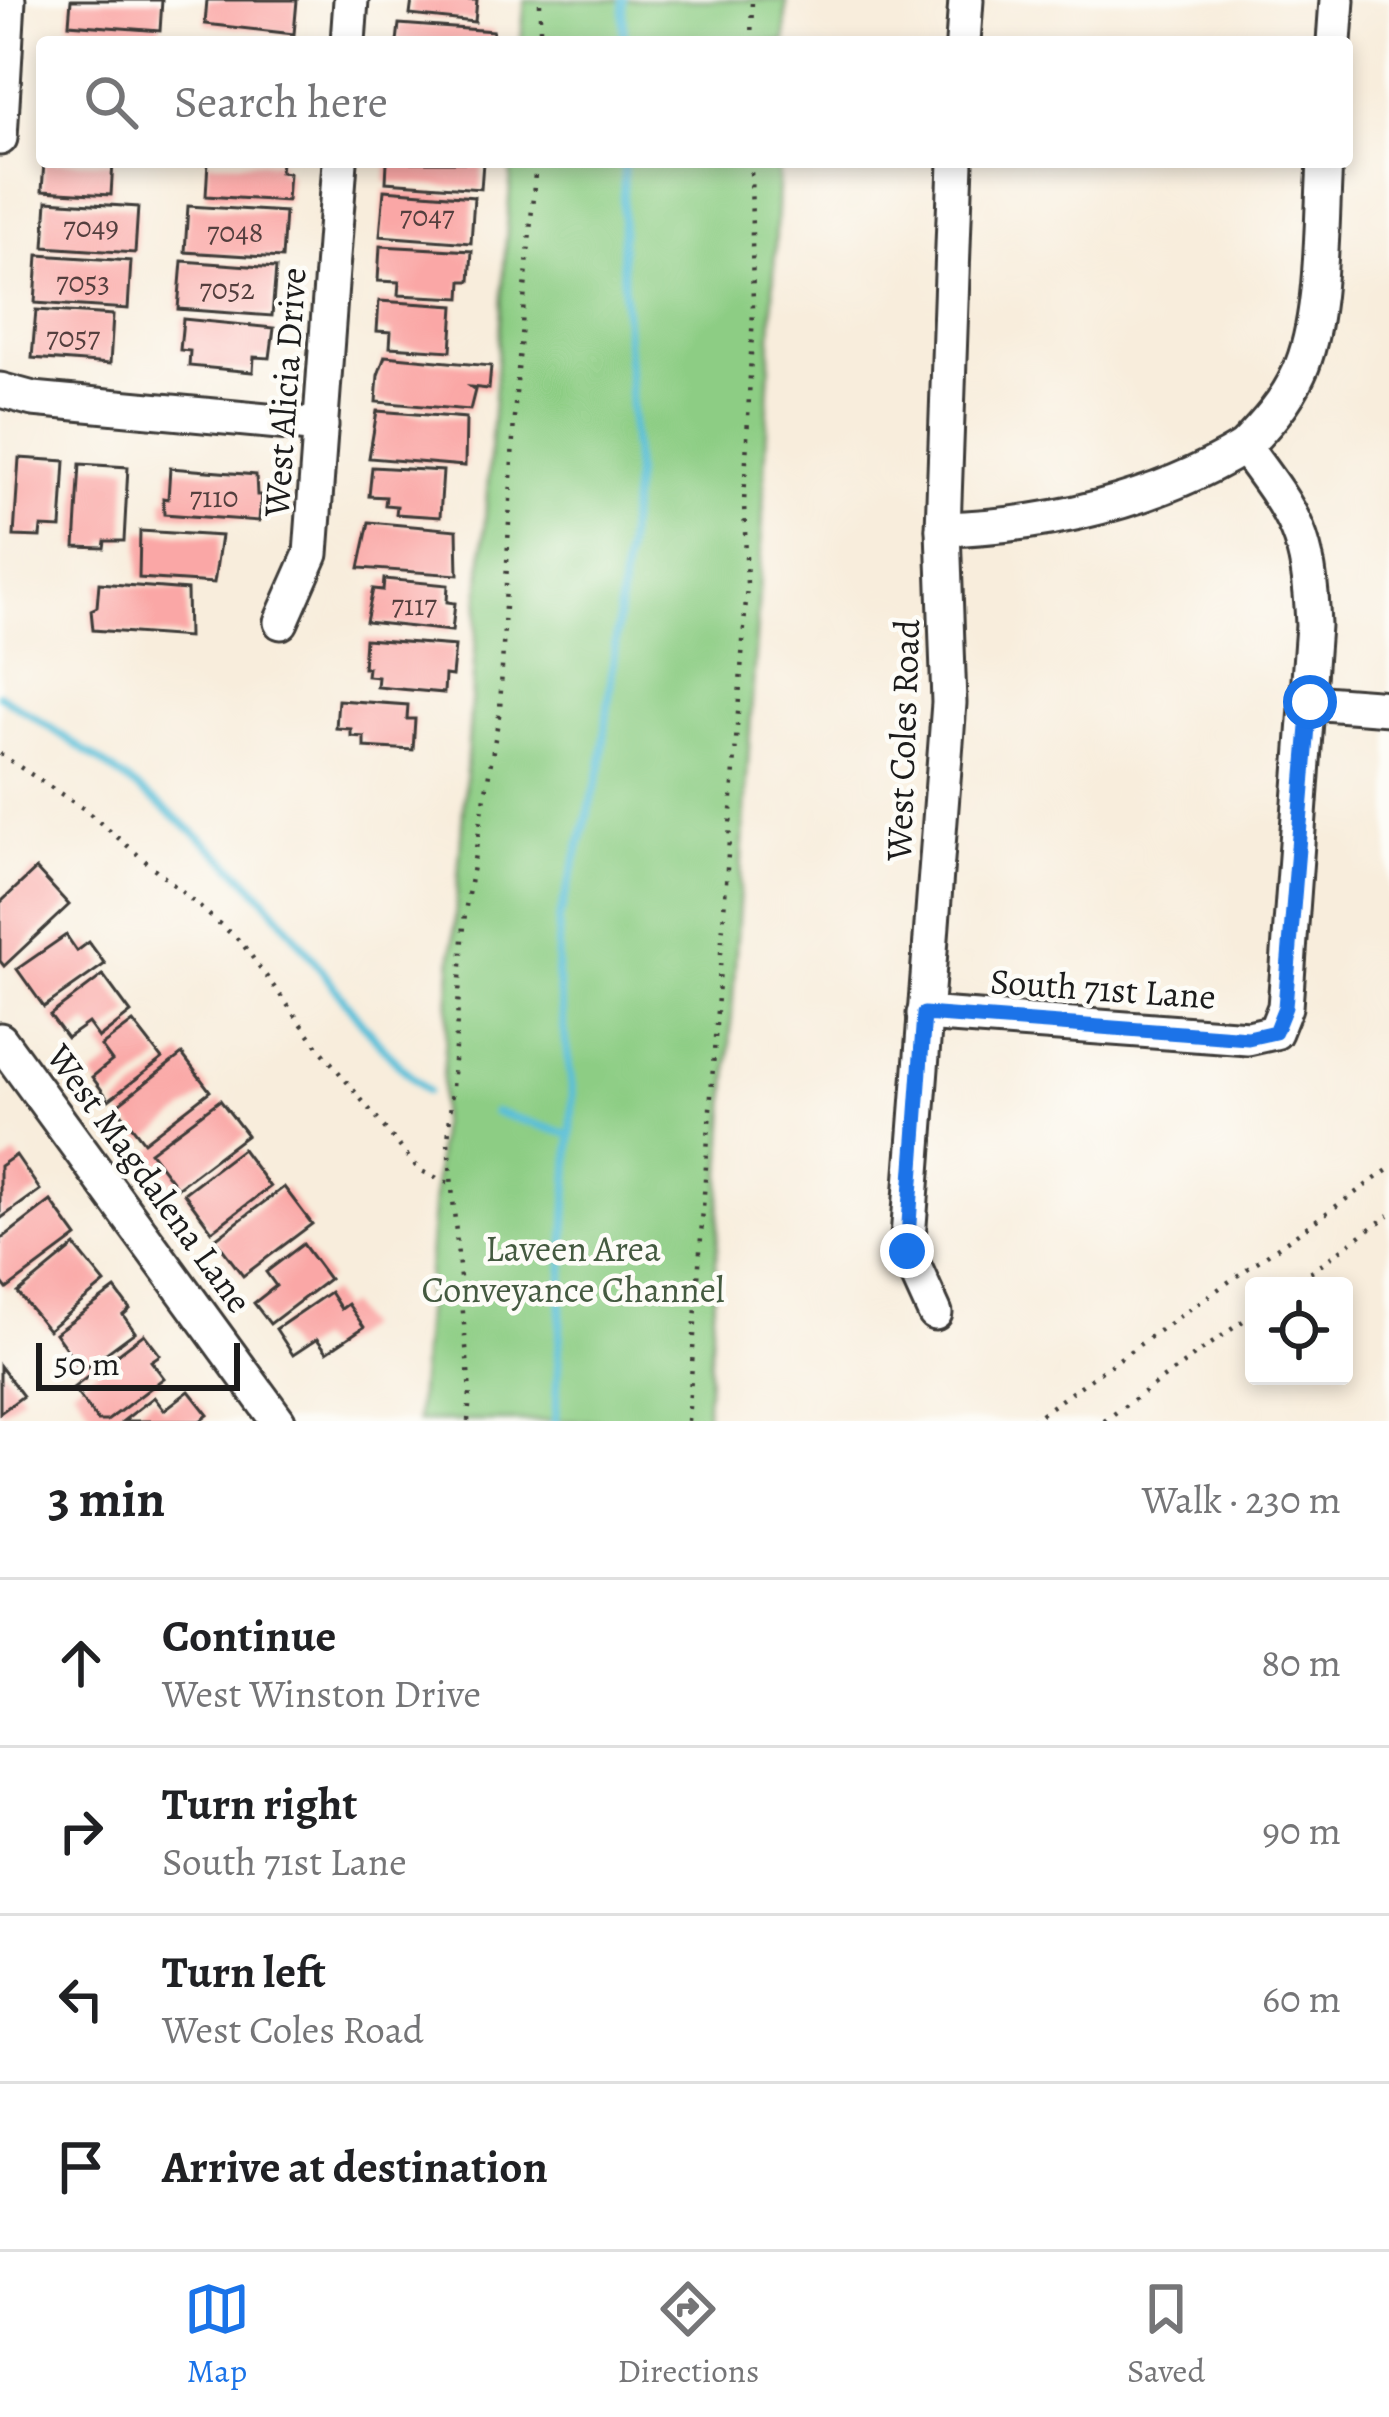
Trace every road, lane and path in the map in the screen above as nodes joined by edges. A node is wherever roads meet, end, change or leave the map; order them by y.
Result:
1 (8, 0) edge
2 (351, 0) edge
3 (540, 0) edge
4 (752, 0) edge
5 (966, 0) edge
6 (1337, 0) edge
7 (348, 36) edge
8 (540, 36) edge
9 (751, 36) edge
10 (963, 36) edge
11 (1334, 36) edge
12 (0, 138) edge
13 (340, 168) edge
14 (535, 168) edge
15 (751, 168) edge
16 (956, 168) edge
17 (1325, 168) edge
18 (0, 391) edge
19 (321, 426) junction
20 (1244, 447) junction
21 (944, 530) junction
22 (281, 622) dead end
23 (1310, 702) junction
24 (1389, 708) edge
25 (0, 754) edge
26 (924, 1014) junction
27 (0, 1040) edge
28 (1389, 1169) edge
29 (452, 1184) junction
30 (1389, 1215) edge
31 (1303, 1277) edge
32 (935, 1313) dead end
33 (1245, 1319) edge
34 (278, 1421) edge
35 (468, 1421) edge
36 (688, 1421) edge
37 (1031, 1421) edge
38 (1104, 1421) edge

1 - 12 street
2 - 7 street
3 - 8 path
4 - 9 path
5 - 10 street
6 - 11 street
13 - 19 street, West Alicia Drive
14 - 29 path
15 - 36 path
16 - 21 street, West Coles Road
17 - 20 street
18 - 19 street
19 - 22 street, West Alicia Drive
20 - 21 street
20 - 23 street
21 - 26 street, West Coles Road
23 - 24 street
23 - 26 street, South 71st Lane
25 - 29 path
26 - 32 street, West Coles Road
27 - 34 street, West Magdalena Lane
28 - 37 path
29 - 35 path
30 - 31 path
33 - 38 path

